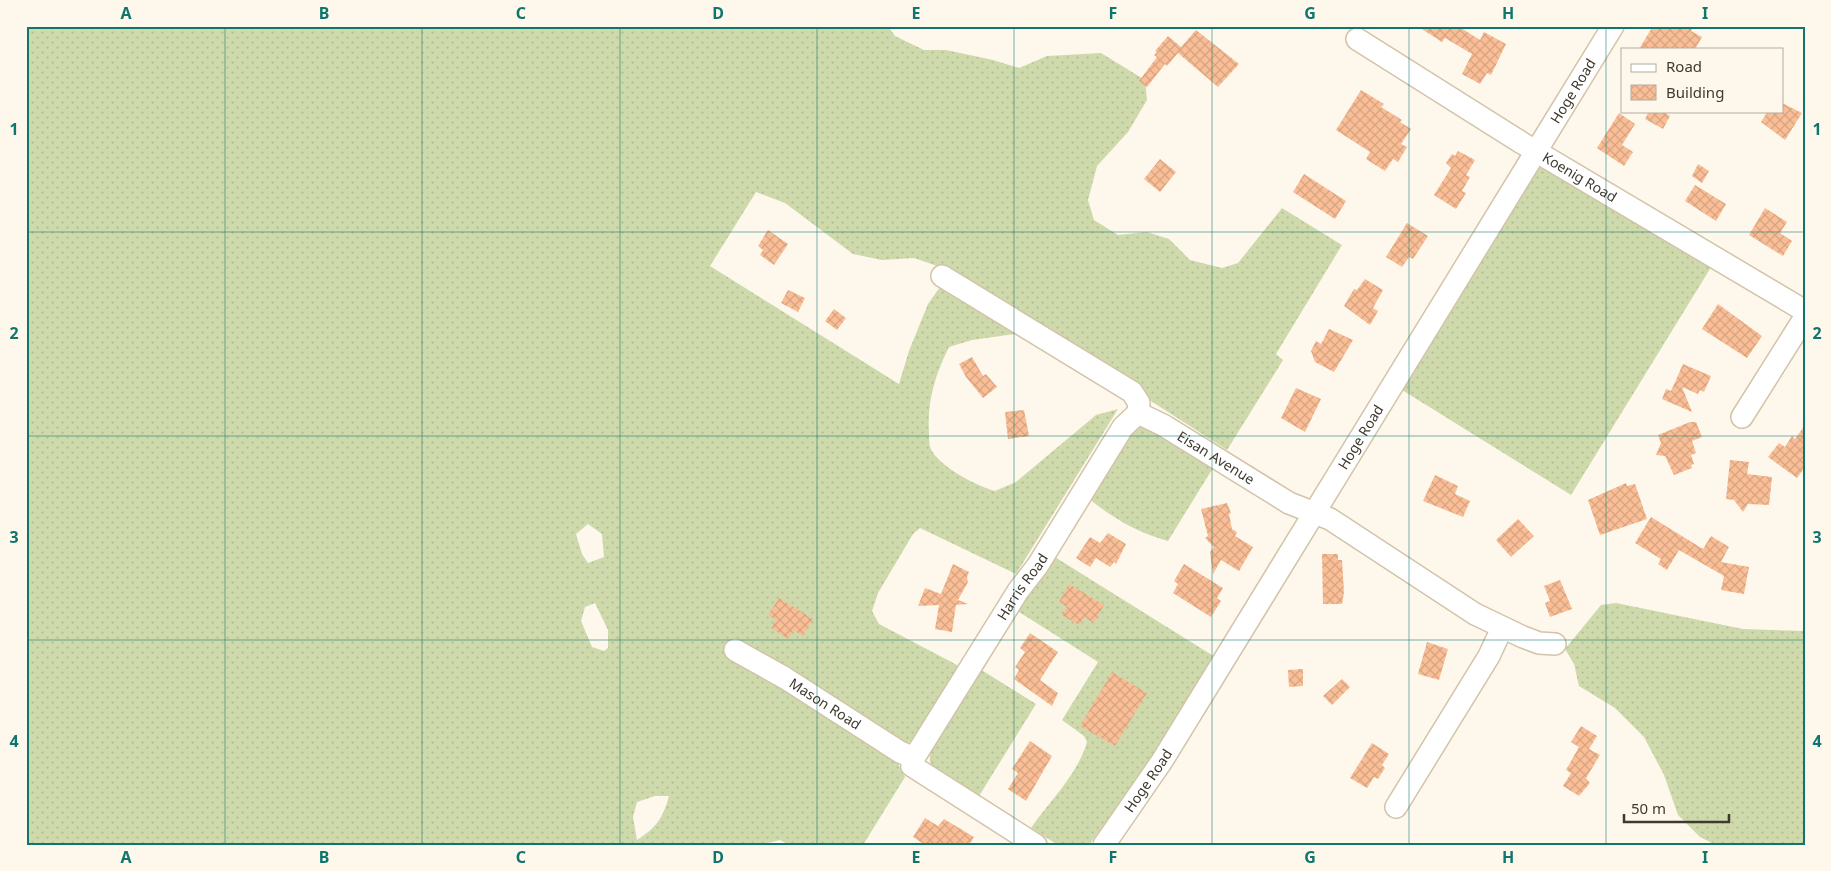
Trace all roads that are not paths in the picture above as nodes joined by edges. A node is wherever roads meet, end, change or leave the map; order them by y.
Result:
1 (1613, 26) edge
2 (1357, 40) dead end
3 (1537, 152) junction
4 (942, 276) dead end
5 (1805, 311) edge
6 (1805, 317) edge
7 (1138, 412) junction
8 (1742, 417) dead end
9 (1315, 512) junction
10 (1502, 628) junction
11 (1556, 644) dead end
12 (735, 650) dead end
13 (913, 762) junction
14 (1396, 807) dead end
15 (1036, 845) edge
16 (1104, 845) edge

1 - 3 street, Hoge Road
2 - 3 street, Koenig Road
3 - 5 street, Koenig Road
3 - 9 street, Hoge Road
4 - 7 street
6 - 8 street
7 - 9 street, Eisan Avenue
7 - 13 street, Harris Road
9 - 10 street, Eisan Avenue
9 - 16 street, Hoge Road
10 - 11 street, Eisan Avenue
10 - 14 street
12 - 13 street, Mason Road
13 - 15 street, Mason Road

